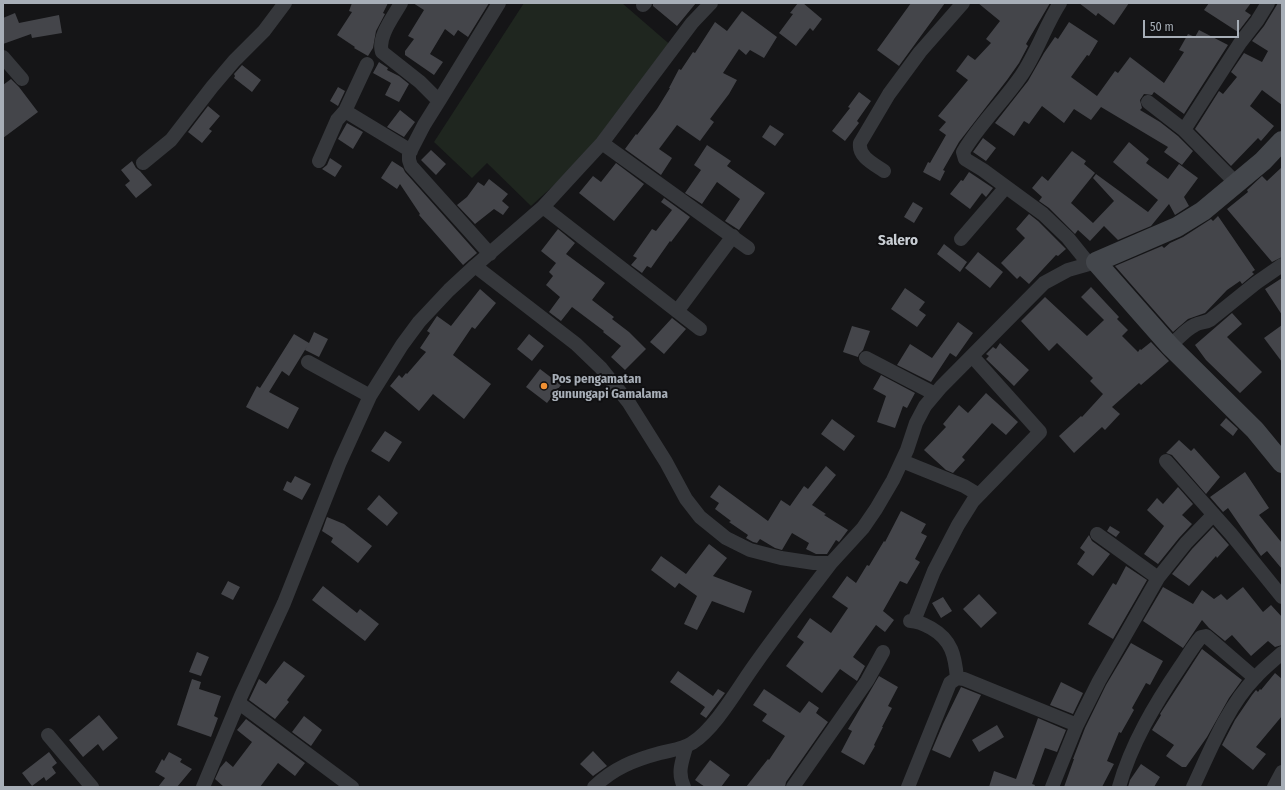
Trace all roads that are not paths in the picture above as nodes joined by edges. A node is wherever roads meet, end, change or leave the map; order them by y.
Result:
1 (285, 3) edge
2 (401, 3) edge
3 (499, 3) edge
4 (711, 3) edge
5 (963, 3) edge
6 (1060, 3) edge
7 (1268, 3) edge
8 (3, 57) edge
9 (367, 64) dead end
10 (22, 79) dead end
11 (439, 101) junction
12 (1148, 102) dead end
13 (345, 111) junction
14 (1184, 130) junction
15 (1282, 142) edge
16 (602, 143) junction
17 (411, 151) junction
18 (319, 161) dead end
19 (143, 163) dead end
20 (884, 171) dead end
21 (1236, 183) junction
22 (1006, 187) junction
23 (543, 207) junction
24 (733, 236) junction
25 (961, 239) dead end
26 (748, 248) dead end
27 (490, 254) junction
28 (1092, 263) junction
29 (1282, 265) edge
30 (475, 266) junction
31 (678, 310) junction
32 (700, 329) dead end
33 (1170, 346) junction
34 (972, 356) junction
35 (866, 358) dead end
36 (308, 362) dead end
37 (935, 394) junction
38 (370, 396) junction
39 (902, 461) junction
40 (1166, 461) dead end
41 (1282, 464) edge
42 (979, 495) junction
43 (1213, 515) junction
44 (1097, 534) dead end
45 (831, 563) junction
46 (1158, 578) junction
47 (1280, 589) edge
48 (883, 652) dead end
49 (1282, 653) edge
50 (957, 678) junction
51 (1255, 678) junction
52 (239, 703) junction
53 (1077, 725) junction
54 (48, 735) dead end
55 (686, 747) junction
56 (1282, 772) edge
57 (89, 786) edge
58 (596, 786) edge
59 (203, 787) edge
60 (352, 787) edge
61 (684, 787) edge
62 (793, 787) edge
63 (908, 787) edge
64 (1052, 787) edge
65 (1119, 787) edge
66 (1193, 787) edge
67 (1274, 787) edge

1 - 19 street
2 - 11 street
3 - 11 street
4 - 16 street
5 - 20 street
6 - 22 street
7 - 14 street
8 - 10 street
9 - 13 street
11 - 17 street
12 - 14 street
13 - 17 street
13 - 18 street
14 - 21 street
15 - 21 street
16 - 23 street
16 - 24 street
17 - 27 street
21 - 28 street
22 - 25 street
22 - 28 street
23 - 27 street
23 - 31 street
24 - 26 street
24 - 31 street
27 - 30 street
28 - 33 street
28 - 34 street
29 - 33 street
30 - 38 street
30 - 45 street
31 - 32 street
33 - 41 street
34 - 37 street
34 - 42 street
35 - 37 street
36 - 38 street
37 - 39 street
38 - 52 street
39 - 42 street
39 - 45 street
40 - 43 street
42 - 50 street
43 - 46 street
43 - 47 street
44 - 46 street
45 - 55 street
46 - 53 street
48 - 62 street
49 - 51 street
50 - 53 street
50 - 63 street
51 - 65 street
51 - 66 street
52 - 59 street
52 - 60 street
53 - 64 street
54 - 57 street
55 - 58 street
55 - 61 street
56 - 67 street

